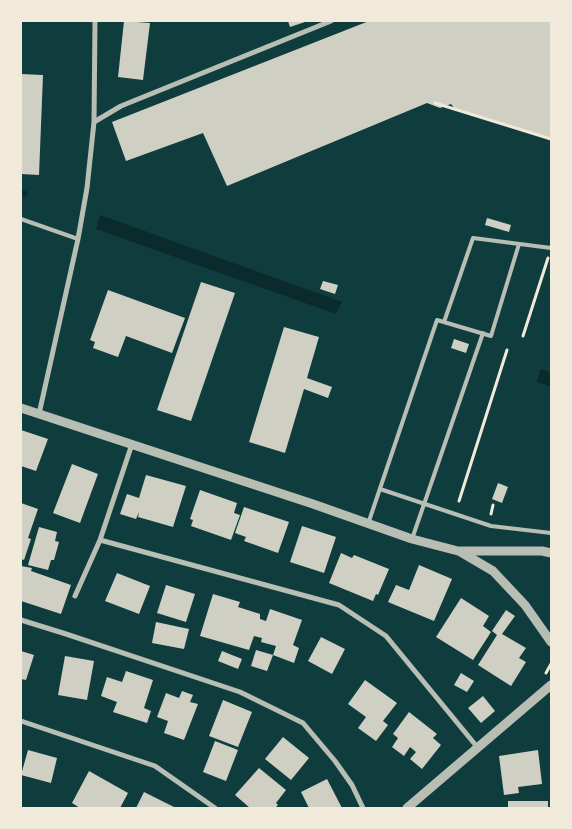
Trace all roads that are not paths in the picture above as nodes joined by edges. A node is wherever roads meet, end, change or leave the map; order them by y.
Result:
1 (96, 21) edge
2 (331, 21) edge
3 (94, 122) junction
4 (21, 218) edge
5 (78, 239) junction
6 (519, 244) junction
7 (551, 248) edge
8 (444, 322) junction
9 (483, 333) junction
10 (21, 408) edge
11 (39, 414) junction
12 (132, 444) junction
13 (380, 489) junction
14 (424, 503) junction
15 (368, 524) junction
16 (551, 533) edge
17 (412, 539) junction
18 (100, 540) junction
19 (458, 551) junction
20 (551, 554) edge
21 (74, 596) dead end
22 (21, 620) edge
23 (551, 642) edge
24 (551, 685) edge
25 (21, 720) edge
26 (478, 748) junction
27 (215, 808) edge
28 (363, 808) edge
29 (407, 808) edge

1 - 3 street
2 - 3 street
3 - 5 street
4 - 5 lane
5 - 11 street
6 - 7 lane
6 - 8 lane
6 - 9 lane
8 - 9 lane
8 - 13 lane
9 - 14 lane
10 - 11 street
11 - 12 street
12 - 15 street
12 - 18 street
13 - 14 lane
13 - 15 lane
14 - 16 lane
14 - 17 lane
15 - 17 street
17 - 19 street
18 - 21 street
18 - 26 street
19 - 20 street
19 - 23 street
22 - 28 street
24 - 26 street
25 - 27 street
26 - 29 street

